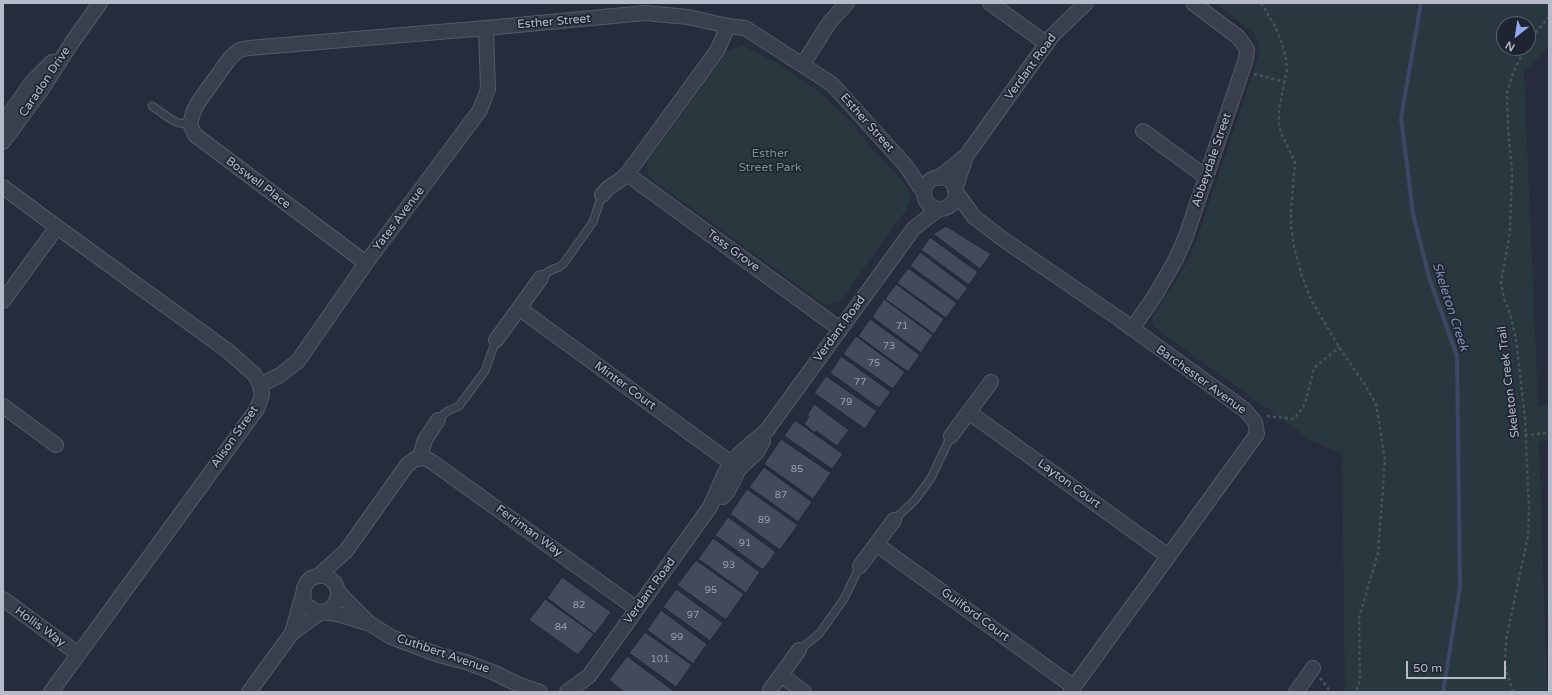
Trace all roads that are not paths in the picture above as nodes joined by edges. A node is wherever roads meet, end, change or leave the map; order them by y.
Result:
1 (100, 3) edge
2 (847, 3) edge
3 (990, 3) edge
4 (1086, 3) edge
5 (1194, 3) edge
6 (728, 26) junction
7 (486, 28) junction
8 (73, 41) junction
9 (1047, 44) junction
10 (803, 64) junction
11 (152, 106) dead end
12 (3, 122) edge
13 (190, 124) junction
14 (1143, 131) dead end
15 (3, 142) edge
16 (966, 156) junction
17 (906, 166) junction
18 (627, 174) junction
19 (1206, 177) junction
20 (936, 178) junction
21 (3, 187) edge
22 (956, 191) junction
23 (602, 195) joint
24 (924, 195) junction
25 (941, 209) junction
26 (974, 218) junction
27 (57, 227) junction
28 (914, 228) junction
29 (366, 264) junction
30 (541, 278) joint
31 (3, 301) edge
32 (520, 309) junction
33 (840, 329) junction
34 (1132, 329) junction
35 (496, 340) joint
36 (991, 382) dead end
37 (260, 385) junction
38 (3, 406) edge
39 (970, 413) junction
40 (438, 420) joint
41 (951, 436) joint
42 (56, 445) dead end
43 (419, 459) junction
44 (735, 466) junction
45 (894, 520) joint
46 (876, 544) junction
47 (346, 551) junction
48 (1168, 556) junction
49 (860, 566) joint
50 (318, 576) junction
51 (338, 590) junction
52 (302, 594) junction
53 (3, 599) edge
54 (637, 609) junction
55 (322, 612) junction
56 (369, 623) junction
57 (292, 633) junction
58 (799, 650) joint
59 (78, 654) junction
60 (1313, 668) dead end
61 (781, 675) junction
62 (589, 676) junction
63 (521, 688) edge
64 (1072, 689) edge
65 (770, 690) dead end
66 (50, 692) edge
67 (249, 692) edge
68 (540, 692) edge
69 (567, 692) edge
70 (584, 692) edge
71 (804, 692) edge
72 (1296, 692) edge

1 - 8 street, Caradon Drive
2 - 10 street
3 - 9 street
4 - 9 street, Verdant Road
5 - 19 street, Abbeydale Street
6 - 7 street, Esther Street
6 - 10 street, Esther Street
6 - 18 street
7 - 13 street, Esther Street
7 - 29 street, Yates Avenue
8 - 12 street, Caradon Drive
8 - 15 street, Caradon Drive
9 - 16 street, Verdant Road
10 - 17 street, Esther Street
11 - 13 lane
13 - 29 street, Boswell Place
14 - 19 street
16 - 20 street, Verdant Road
16 - 22 street, Verdant Road
17 - 20 street, Esther Street
17 - 24 street, Esther Street
18 - 23 street
18 - 33 street, Tess Grove
19 - 34 street, Abbeydale Street
20 - 22 street
20 - 24 street
21 - 27 street
22 - 25 street
22 - 26 street, Barchester Avenue
23 - 30 lane
24 - 25 street
24 - 28 street, Verdant Road
25 - 26 street, Barchester Avenue
25 - 28 street, Verdant Road
26 - 34 street, Barchester Avenue
27 - 31 street
27 - 37 street
28 - 33 street, Verdant Road
29 - 37 street, Yates Avenue
30 - 32 street
32 - 35 street
32 - 44 street, Minter Court
33 - 44 street, Verdant Road
34 - 48 street, Barchester Avenue
35 - 40 lane
36 - 39 street
37 - 59 street, Alison Street
38 - 42 street
39 - 41 street
39 - 48 street, Layton Court
40 - 43 street
41 - 45 lane
43 - 47 street
43 - 54 street, Ferriman Way
44 - 54 street, Verdant Road
45 - 46 street
46 - 49 street
46 - 64 street, Guilford Court
47 - 50 street
47 - 51 street
48 - 64 street, Barchester Avenue
49 - 58 lane
50 - 51 street
50 - 52 street
51 - 55 street
51 - 56 street, Cuthbert Avenue
52 - 55 street
52 - 57 street
53 - 59 street, Hollis Way
54 - 62 street, Verdant Road
55 - 56 street, Cuthbert Avenue
55 - 57 street
56 - 63 street, Cuthbert Avenue
57 - 67 street
58 - 61 street
59 - 66 street, Alison Street
60 - 72 street
61 - 65 street
61 - 71 street
62 - 69 street, Verdant Road
62 - 70 street, Verdant Road
63 - 68 street, Cuthbert Avenue

